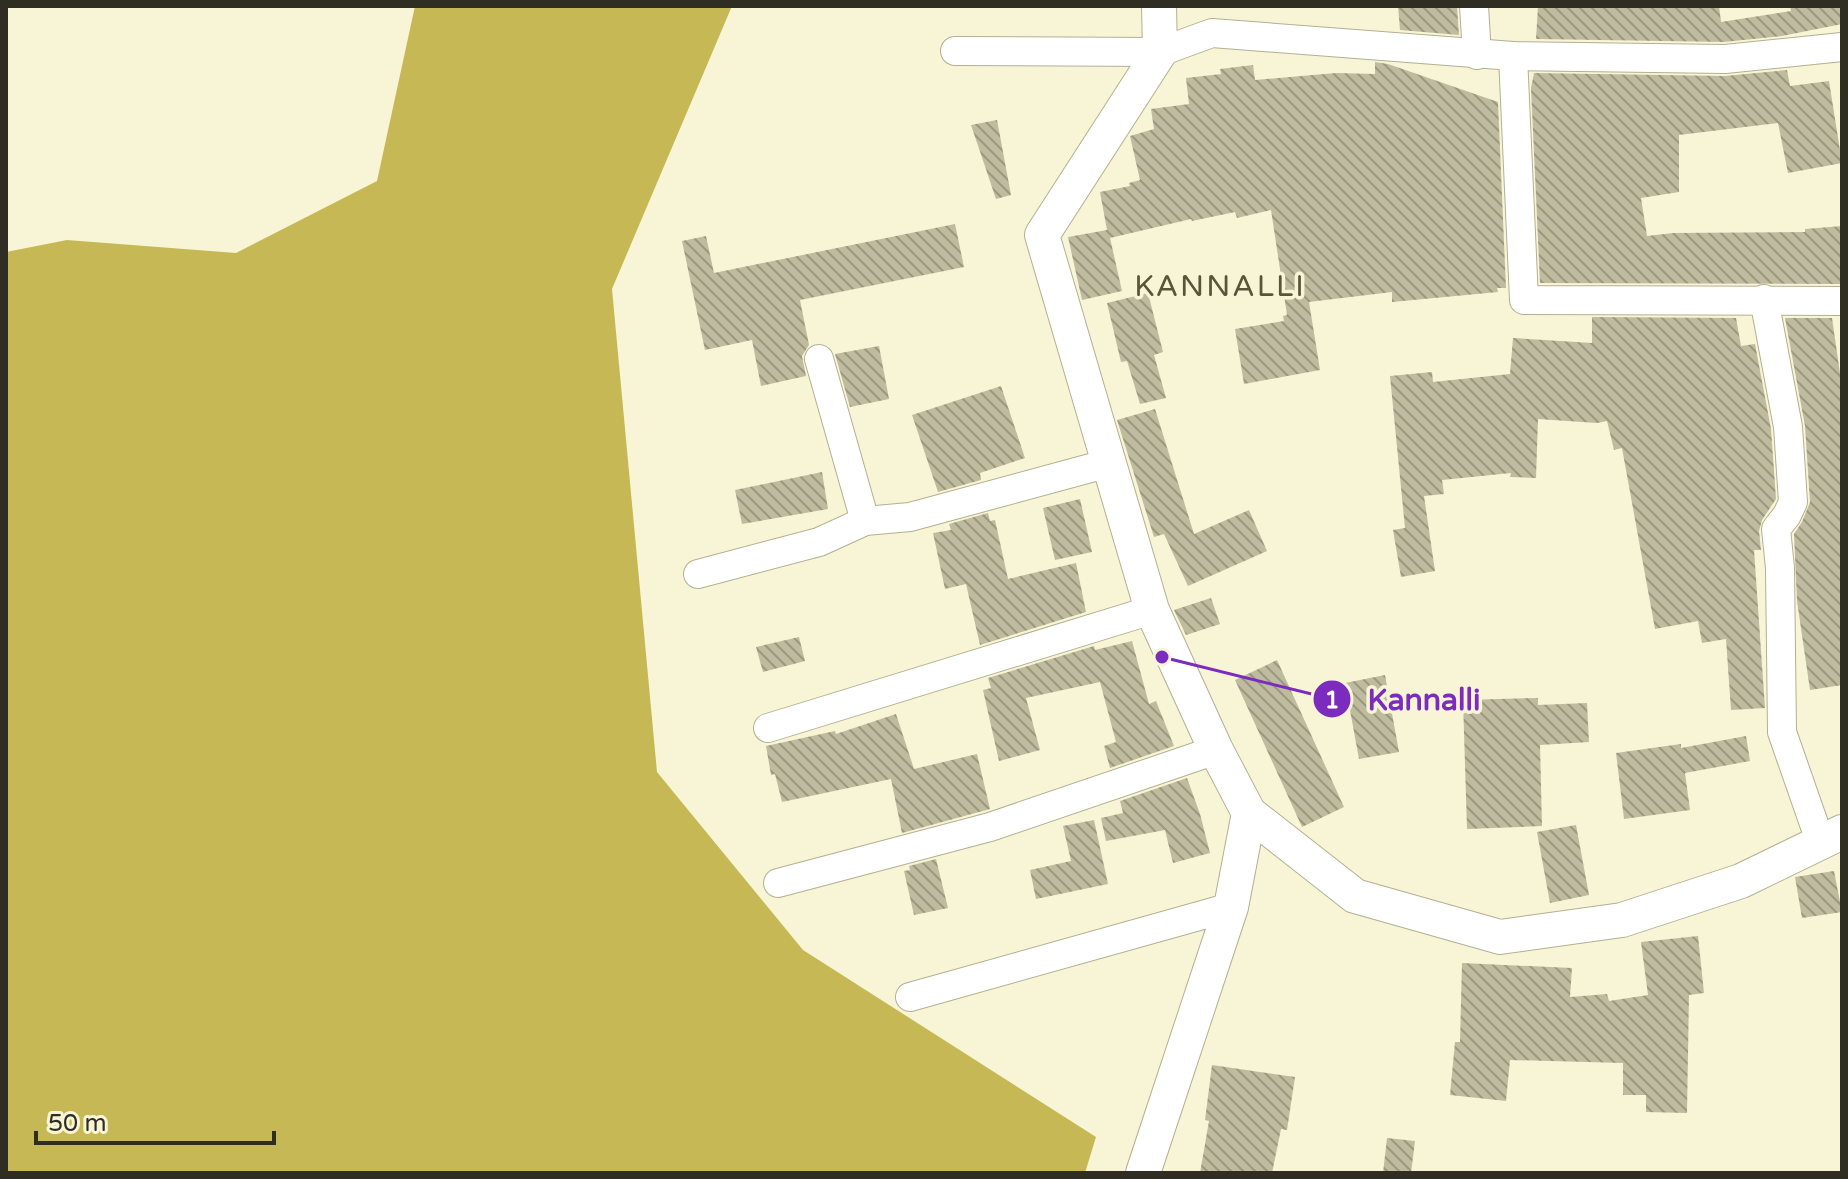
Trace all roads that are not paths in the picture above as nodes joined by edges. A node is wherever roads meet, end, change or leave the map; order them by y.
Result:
1 (1159, 6) edge
2 (1474, 6) edge
3 (1842, 47) edge
4 (955, 51) dead end
5 (1160, 52) junction
6 (1477, 55) junction
7 (1513, 56) junction
8 (1764, 299) junction
9 (1842, 301) edge
10 (819, 359) dead end
11 (1109, 463) junction
12 (865, 521) junction
13 (698, 574) dead end
14 (1152, 610) junction
15 (768, 728) dead end
16 (1216, 750) junction
17 (1249, 813) junction
18 (1831, 837) edge
19 (778, 883) dead end
20 (1231, 907) junction
21 (910, 997) dead end
22 (1143, 1173) edge

1 - 5 street
2 - 6 street
3 - 7 street
4 - 5 street
5 - 6 street
5 - 11 street
6 - 7 street
7 - 8 street
8 - 9 street
8 - 18 street
10 - 12 street
11 - 12 street
11 - 14 street
12 - 13 street
14 - 15 street
14 - 16 street
16 - 17 street
16 - 19 street
17 - 18 street
17 - 20 street
20 - 21 street
20 - 22 street

